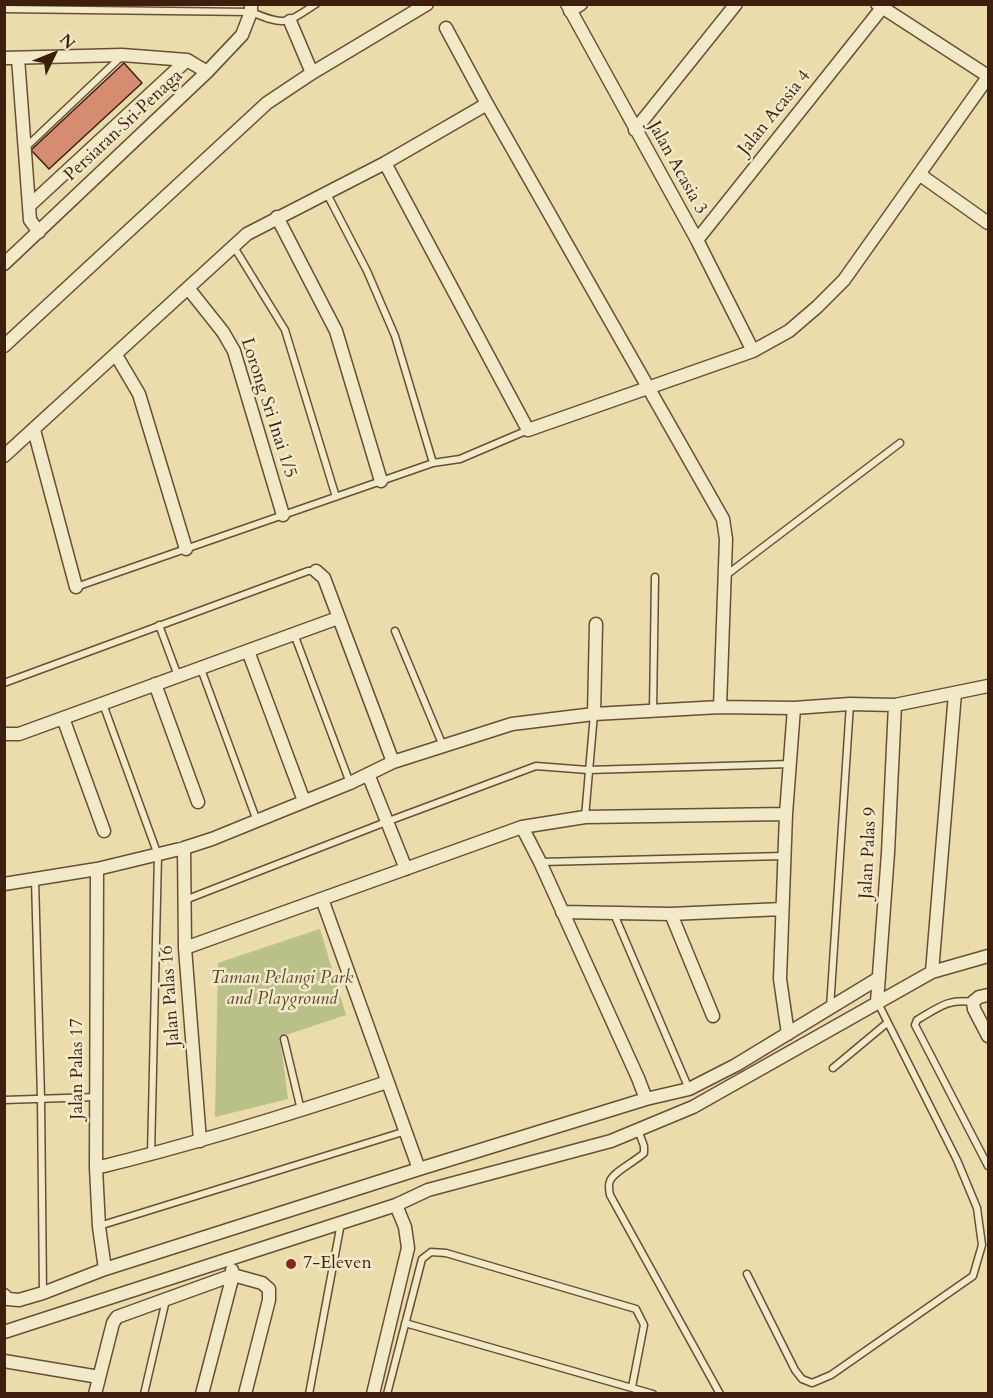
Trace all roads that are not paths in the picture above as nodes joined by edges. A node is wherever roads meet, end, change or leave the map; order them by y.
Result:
1 (316, 4) edge
2 (427, 4) edge
3 (736, 4) edge
4 (879, 6) edge
5 (573, 7) edge
6 (251, 8) edge
7 (4, 9) edge
8 (290, 21) junction
9 (446, 28) dead end
10 (122, 55) junction
11 (4, 58) edge
12 (18, 58) junction
13 (187, 60) junction
14 (207, 72) junction
15 (312, 73) junction
16 (988, 77) edge
17 (487, 104) junction
18 (635, 130) junction
19 (25, 148) junction
20 (385, 163) junction
21 (919, 174) junction
22 (327, 192) junction
23 (29, 206) junction
24 (277, 217) junction
25 (988, 223) edge
26 (39, 232) junction
27 (697, 240) junction
28 (233, 246) junction
29 (4, 264) edge
30 (188, 288) junction
31 (4, 346) edge
32 (753, 351) junction
33 (116, 355) junction
34 (648, 388) junction
35 (34, 430) junction
36 (528, 430) junction
37 (900, 443) dead end
38 (4, 456) edge
39 (433, 463) junction
40 (381, 481) junction
41 (336, 497) junction
42 (283, 515) junction
43 (186, 549) junction
44 (316, 571) joint
45 (655, 577) dead end
46 (725, 577) junction
47 (76, 587) joint
48 (338, 618) junction
49 (596, 624) dead end
50 (159, 625) junction
51 (395, 631) dead end
52 (294, 634) junction
53 (248, 651) junction
54 (200, 668) junction
55 (178, 676) junction
56 (4, 683) edge
57 (155, 684) junction
58 (988, 686) edge
59 (955, 693) junction
60 (102, 704) junction
61 (849, 704) junction
62 (895, 705) junction
63 (720, 707) junction
64 (794, 708) junction
65 (653, 711) junction
66 (594, 714) junction
67 (63, 718) junction
68 (4, 734) edge
69 (443, 746) junction
70 (393, 762) junction
71 (791, 764) junction
72 (588, 770) junction
73 (368, 774) junction
74 (350, 783) junction
75 (304, 801) junction
76 (198, 802) dead end
77 (786, 814) junction
78 (585, 817) junction
79 (257, 820) junction
80 (386, 822) junction
81 (522, 827) junction
82 (104, 831) dead end
83 (184, 848) junction
84 (158, 855) junction
85 (784, 856) junction
86 (540, 862) junction
87 (97, 869) junction
88 (406, 869) junction
89 (35, 879) junction
90 (4, 884) edge
91 (322, 899) junction
92 (185, 900) junction
93 (782, 909) junction
94 (562, 912) junction
95 (614, 913) junction
96 (671, 914) junction
97 (185, 948) junction
98 (988, 956) edge
99 (932, 972) junction
100 (879, 978) junction
101 (988, 995) edge
102 (877, 1002) junction
103 (974, 1002) junction
104 (830, 1009) junction
105 (713, 1016) dead end
106 (887, 1023) junction
107 (788, 1034) junction
108 (988, 1036) edge
109 (284, 1040) dead end
110 (833, 1068) dead end
111 (387, 1082) junction
112 (689, 1089) junction
113 (40, 1098) junction
114 (96, 1098) junction
115 (646, 1099) junction
116 (4, 1100) edge
117 (301, 1111) junction
118 (638, 1130) junction
119 (406, 1131) junction
120 (200, 1141) junction
121 (151, 1155) junction
122 (988, 1166) edge
123 (96, 1168) junction
124 (419, 1169) junction
125 (396, 1205) junction
126 (341, 1223) junction
127 (99, 1227) junction
128 (231, 1258) junction
129 (105, 1269) junction
130 (747, 1274) dead end
131 (233, 1275) junction
132 (43, 1293) junction
133 (6, 1297) edge
134 (166, 1300) junction
135 (405, 1323) junction
136 (4, 1332) edge
137 (4, 1360) edge
138 (99, 1377) junction
139 (632, 1387) junction
140 (95, 1394) edge
141 (144, 1394) edge
142 (202, 1394) edge
143 (245, 1394) edge
144 (309, 1394) edge
145 (373, 1394) edge
146 (387, 1394) edge
147 (653, 1394) edge
148 (720, 1394) edge

1 - 8 lane
2 - 15 street
3 - 18 street
4 - 16 street
4 - 27 street, Jalan Acasia 4
5 - 18 street, Jalan Acasia 3
6 - 7 lane
6 - 8 lane
6 - 14 street, Persiaran Sri Penaga
8 - 15 street
9 - 17 street
10 - 12 street
10 - 13 street
10 - 19 lane
11 - 12 street
12 - 19 street
13 - 14 street
13 - 23 street
14 - 26 street, Persiaran Sri Penaga
15 - 31 street
16 - 21 street
17 - 20 street
17 - 34 street
18 - 27 street, Jalan Acasia 3
19 - 23 street
20 - 22 street
20 - 36 street
21 - 25 street
21 - 32 street
22 - 24 street
22 - 39 lane
23 - 26 street
24 - 28 street
24 - 40 street
26 - 29 street, Persiaran Sri Penaga
27 - 32 street, Jalan Acasia 3
28 - 30 street
28 - 41 lane
30 - 33 street
30 - 42 street, Lorong Sri Inai 1/5
32 - 34 street
33 - 35 street
33 - 43 street
34 - 36 street
34 - 46 street
35 - 38 street
35 - 47 street
36 - 39 lane
37 - 46 lane
39 - 40 lane
40 - 41 lane
41 - 42 lane
42 - 43 lane
43 - 47 lane
44 - 48 street
44 - 50 lane
45 - 65 lane
46 - 63 street
48 - 52 street
48 - 70 street
49 - 66 street
50 - 55 lane
50 - 56 lane
51 - 69 lane
52 - 53 street
52 - 74 lane
53 - 54 street
53 - 75 street
54 - 55 street
54 - 79 lane
55 - 57 street
57 - 60 street
57 - 76 street
58 - 59 street
59 - 62 street
59 - 99 street
60 - 67 street
60 - 84 lane
61 - 62 street
61 - 64 street
61 - 104 lane
62 - 100 street, Jalan Palas 9
63 - 64 street
63 - 65 street
64 - 71 street
65 - 66 street
66 - 69 street
66 - 72 lane
67 - 68 street
67 - 82 street
69 - 70 street
70 - 73 street
71 - 72 lane
71 - 77 street
72 - 78 lane
72 - 80 lane
73 - 74 street
73 - 80 street
74 - 75 street
75 - 79 street
77 - 78 street
77 - 85 street
78 - 81 street
79 - 83 street
80 - 88 street
80 - 92 lane
81 - 86 street
81 - 88 street
83 - 84 street
83 - 92 street, Jalan Palas 16
84 - 87 street
84 - 121 lane
85 - 86 lane
85 - 93 street
86 - 94 street
87 - 89 street
87 - 114 street, Jalan Palas 17
88 - 91 street
89 - 90 street
89 - 113 lane
91 - 97 street
91 - 111 street
92 - 97 street, Jalan Palas 16
93 - 96 street
93 - 107 street
94 - 95 street
94 - 115 street
95 - 96 street
95 - 112 lane
96 - 105 street
97 - 120 street, Jalan Palas 16
98 - 99 street
99 - 102 street
100 - 102 street, Jalan Palas 9
100 - 104 street
101 - 103 street
102 - 106 lane
102 - 118 street
103 - 108 street
103 - 122 lane
104 - 107 street
106 - 110 lane
106 - 130 lane
107 - 112 street
109 - 117 lane
111 - 117 street
111 - 119 street
112 - 115 street
113 - 114 lane
113 - 116 lane
113 - 132 lane
114 - 123 street, Jalan Palas 17
115 - 124 street
117 - 120 street
118 - 125 street
118 - 148 lane
119 - 124 street
119 - 127 lane
120 - 121 street
121 - 123 street
123 - 127 street, Jalan Palas 17
124 - 129 street
125 - 126 street
125 - 145 street
126 - 128 street
126 - 144 lane
127 - 129 street, Jalan Palas 17
128 - 131 street
128 - 136 street
129 - 132 street
131 - 134 street
131 - 142 street
131 - 143 street
132 - 133 street
134 - 138 street
134 - 141 lane
135 - 139 lane
135 - 139 lane
135 - 146 lane
137 - 138 street
138 - 140 street
139 - 147 lane

